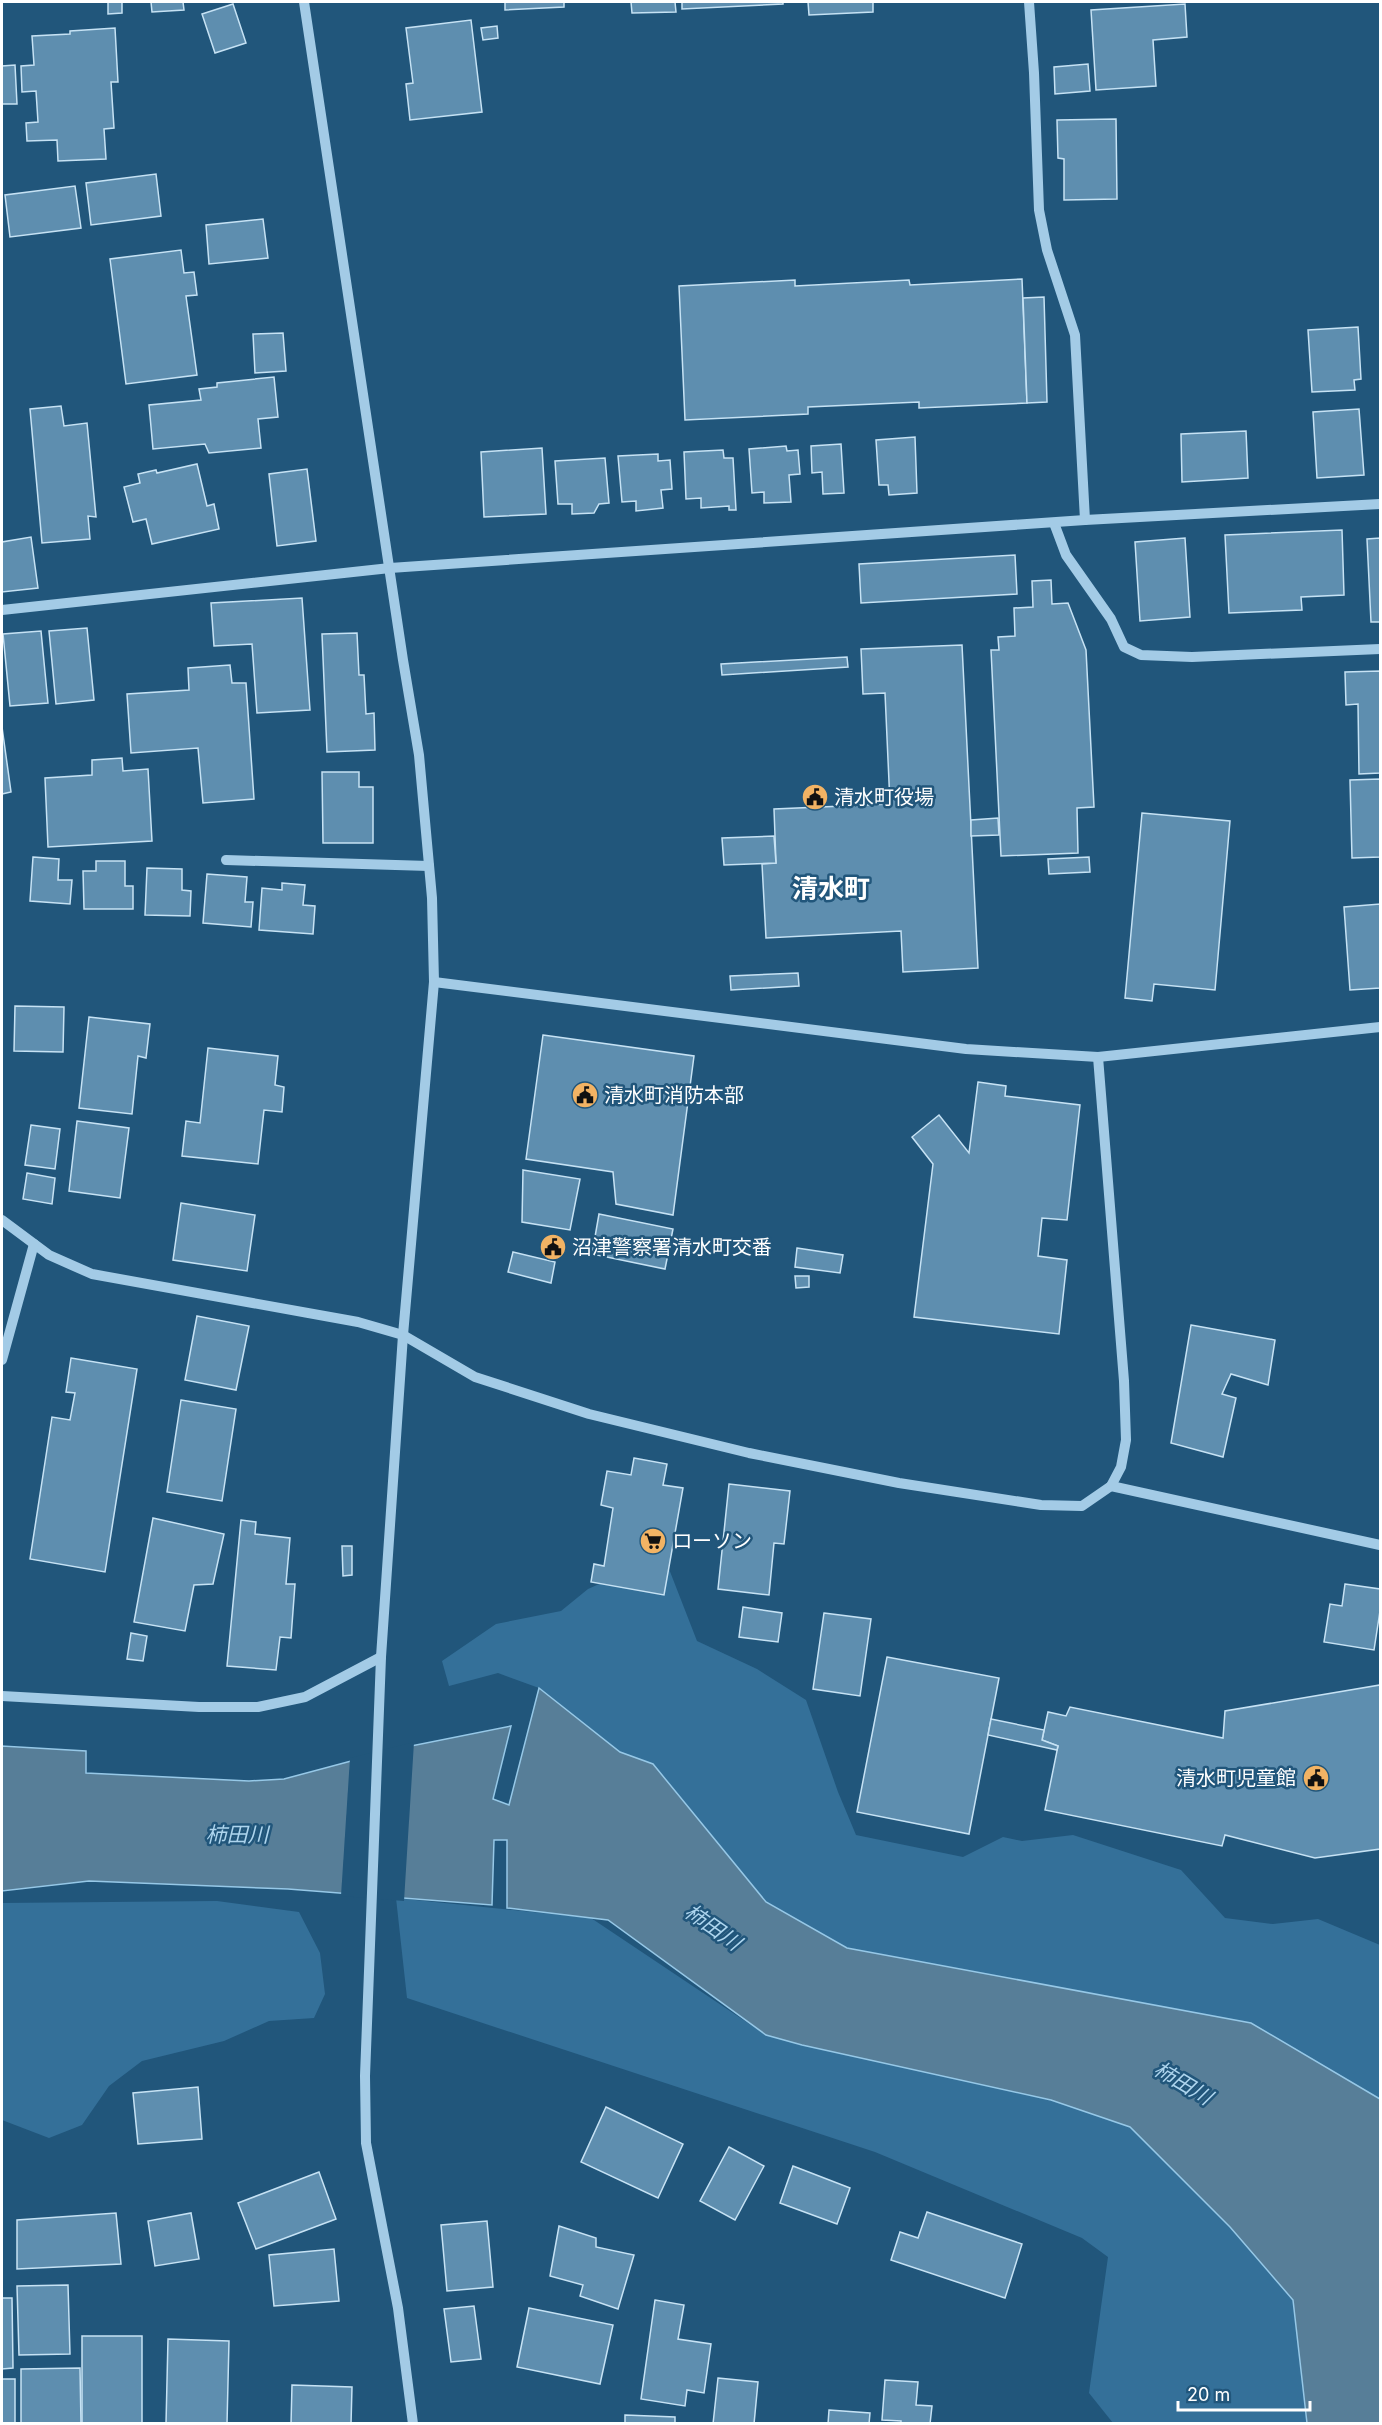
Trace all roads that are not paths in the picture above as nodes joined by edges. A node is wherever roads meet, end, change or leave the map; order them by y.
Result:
1 (304, 2) edge
2 (1029, 2) edge
3 (1380, 504) edge
4 (1085, 520) junction
5 (1054, 523) junction
6 (390, 568) junction
7 (2, 610) edge
8 (1380, 649) edge
9 (225, 860) dead end
10 (429, 866) junction
11 (434, 982) junction
12 (1380, 1027) edge
13 (1098, 1057) junction
14 (2, 1220) edge
15 (34, 1244) junction
16 (403, 1335) junction
17 (2, 1360) edge
18 (1112, 1486) junction
19 (1380, 1545) edge
20 (381, 1657) junction
21 (2, 1696) edge
22 (413, 2424) edge

1 - 6 street
2 - 4 street
3 - 4 street
4 - 5 street
5 - 6 street
5 - 8 street
6 - 7 street
6 - 10 street
9 - 10 street
10 - 11 street
11 - 13 street
11 - 16 street
12 - 13 street
13 - 18 street
14 - 15 street
15 - 16 street
15 - 17 street
16 - 18 street
16 - 20 street
18 - 19 street
20 - 21 street
20 - 22 street

